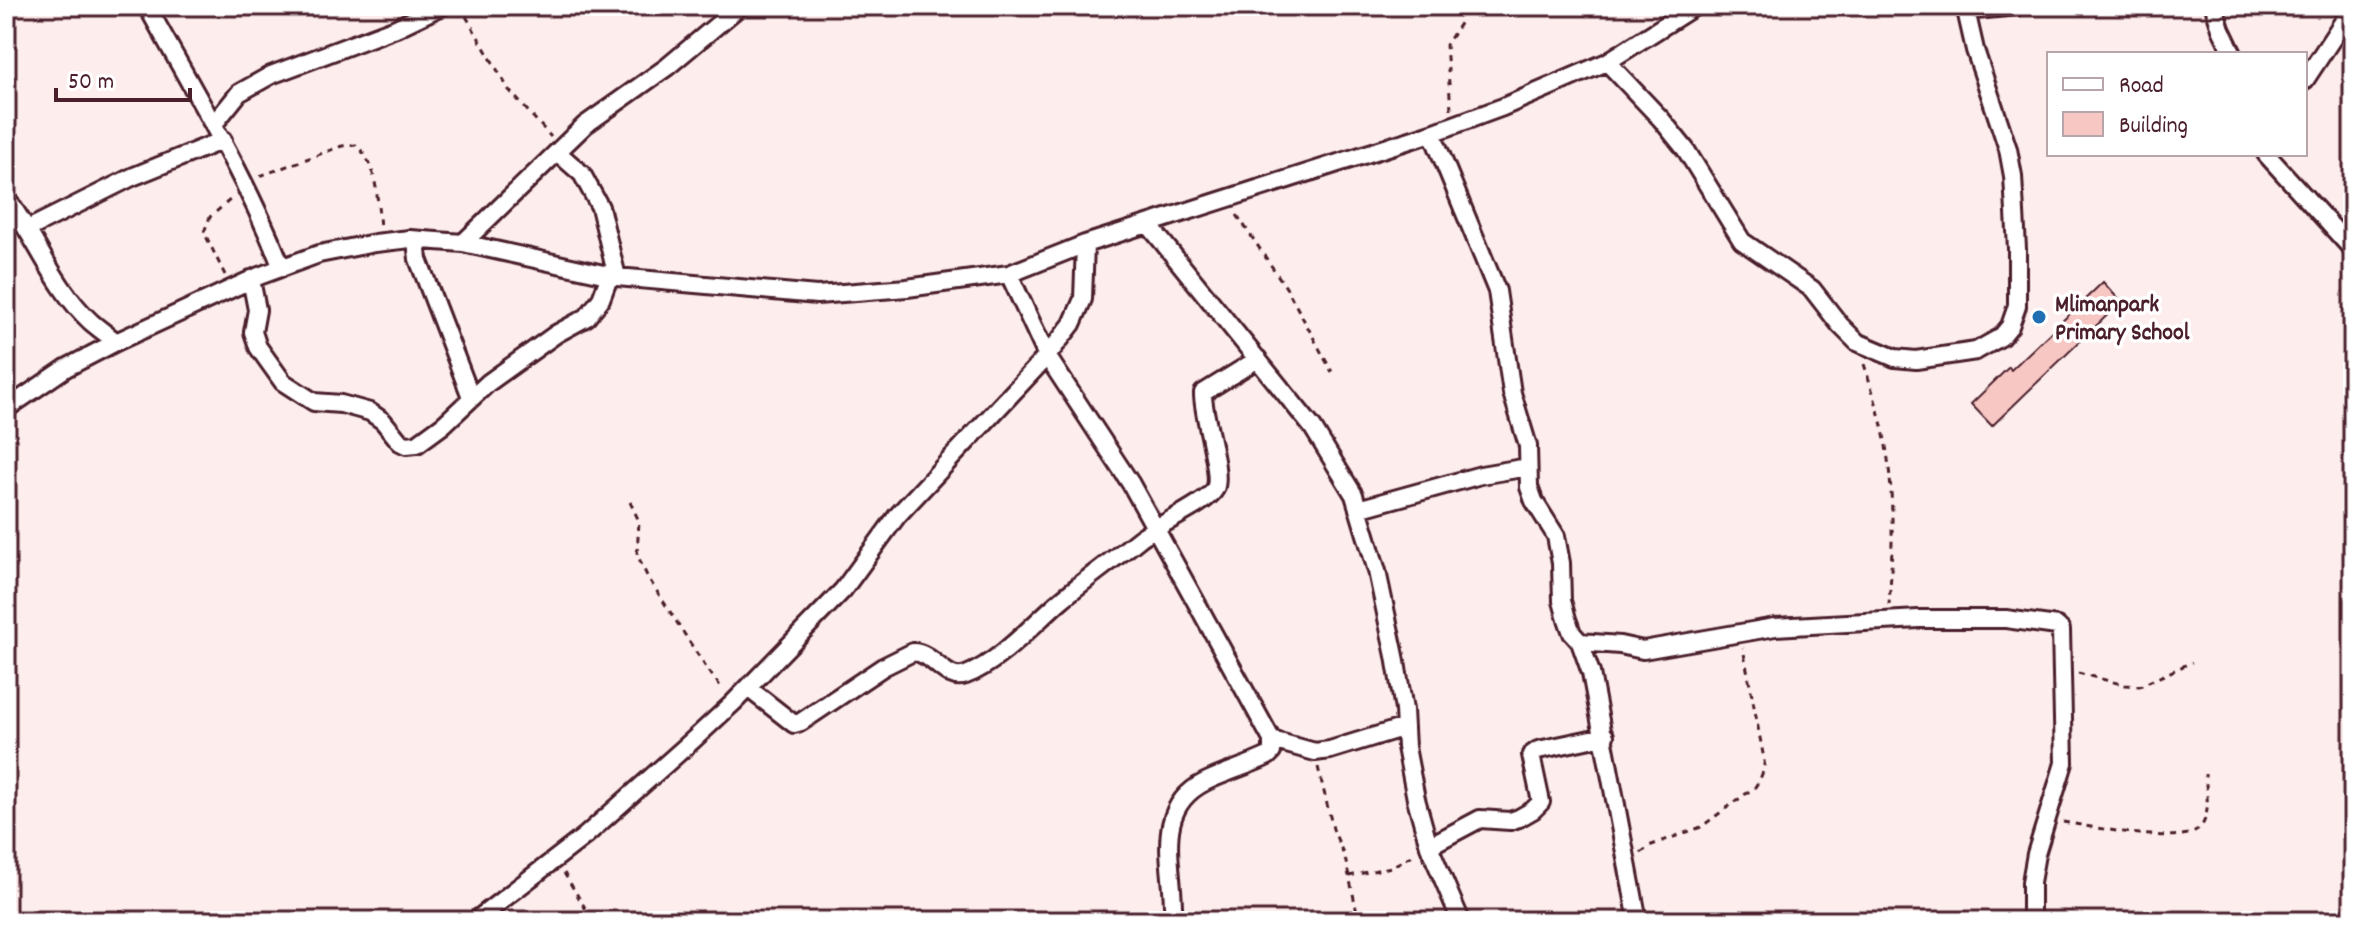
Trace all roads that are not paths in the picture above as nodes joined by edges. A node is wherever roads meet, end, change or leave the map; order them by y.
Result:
1 (147, 6) edge
2 (442, 6) edge
3 (740, 6) edge
4 (1695, 6) edge
5 (2018, 6) edge
6 (2214, 6) edge
7 (2353, 7) edge
8 (1966, 8) edge
9 (2232, 52) edge
10 (1607, 62) junction
11 (2307, 77) edge
12 (214, 124) junction
13 (1432, 133) junction
14 (223, 140) junction
15 (558, 150) junction
16 (2268, 156) edge
17 (6, 198) edge
18 (1148, 224) junction
19 (28, 229) junction
20 (416, 240) junction
21 (463, 243) junction
22 (1085, 244) junction
23 (2353, 250) edge
24 (282, 268) junction
25 (1009, 274) junction
26 (613, 276) junction
27 (251, 279) junction
28 (116, 342) junction
29 (1047, 356) junction
30 (1258, 359) junction
31 (471, 397) junction
32 (6, 409) edge
33 (1528, 467) junction
34 (1358, 509) junction
35 (1154, 527) junction
36 (1580, 642) junction
37 (748, 688) junction
38 (1405, 727) junction
39 (1605, 736) junction
40 (1272, 740) junction
41 (1429, 846) junction
42 (475, 921) edge
43 (1173, 921) edge
44 (1461, 921) edge
45 (1638, 921) edge
46 (2031, 921) edge

1 - 12 street
2 - 12 street
3 - 15 street
4 - 10 street
5 - 8 street
6 - 9 street
7 - 11 street
8 - 10 street
10 - 13 street
12 - 14 street
13 - 18 street
13 - 33 street
14 - 19 street
14 - 24 street
15 - 21 street
15 - 26 street
16 - 23 street
17 - 19 street
18 - 22 street
18 - 30 street
19 - 28 street
20 - 21 street
20 - 24 street
20 - 31 street
21 - 26 street
22 - 25 street
22 - 29 street
24 - 27 street
25 - 26 street
25 - 29 street
26 - 31 street
27 - 28 street
27 - 31 street
28 - 32 street
29 - 35 street
29 - 37 street
30 - 34 street
30 - 35 street
33 - 34 street
33 - 36 street
34 - 38 street
35 - 37 street
35 - 40 street
36 - 39 street
36 - 46 street
37 - 42 street
38 - 40 street
38 - 41 street
39 - 41 street
39 - 45 street
40 - 43 street
41 - 44 street

